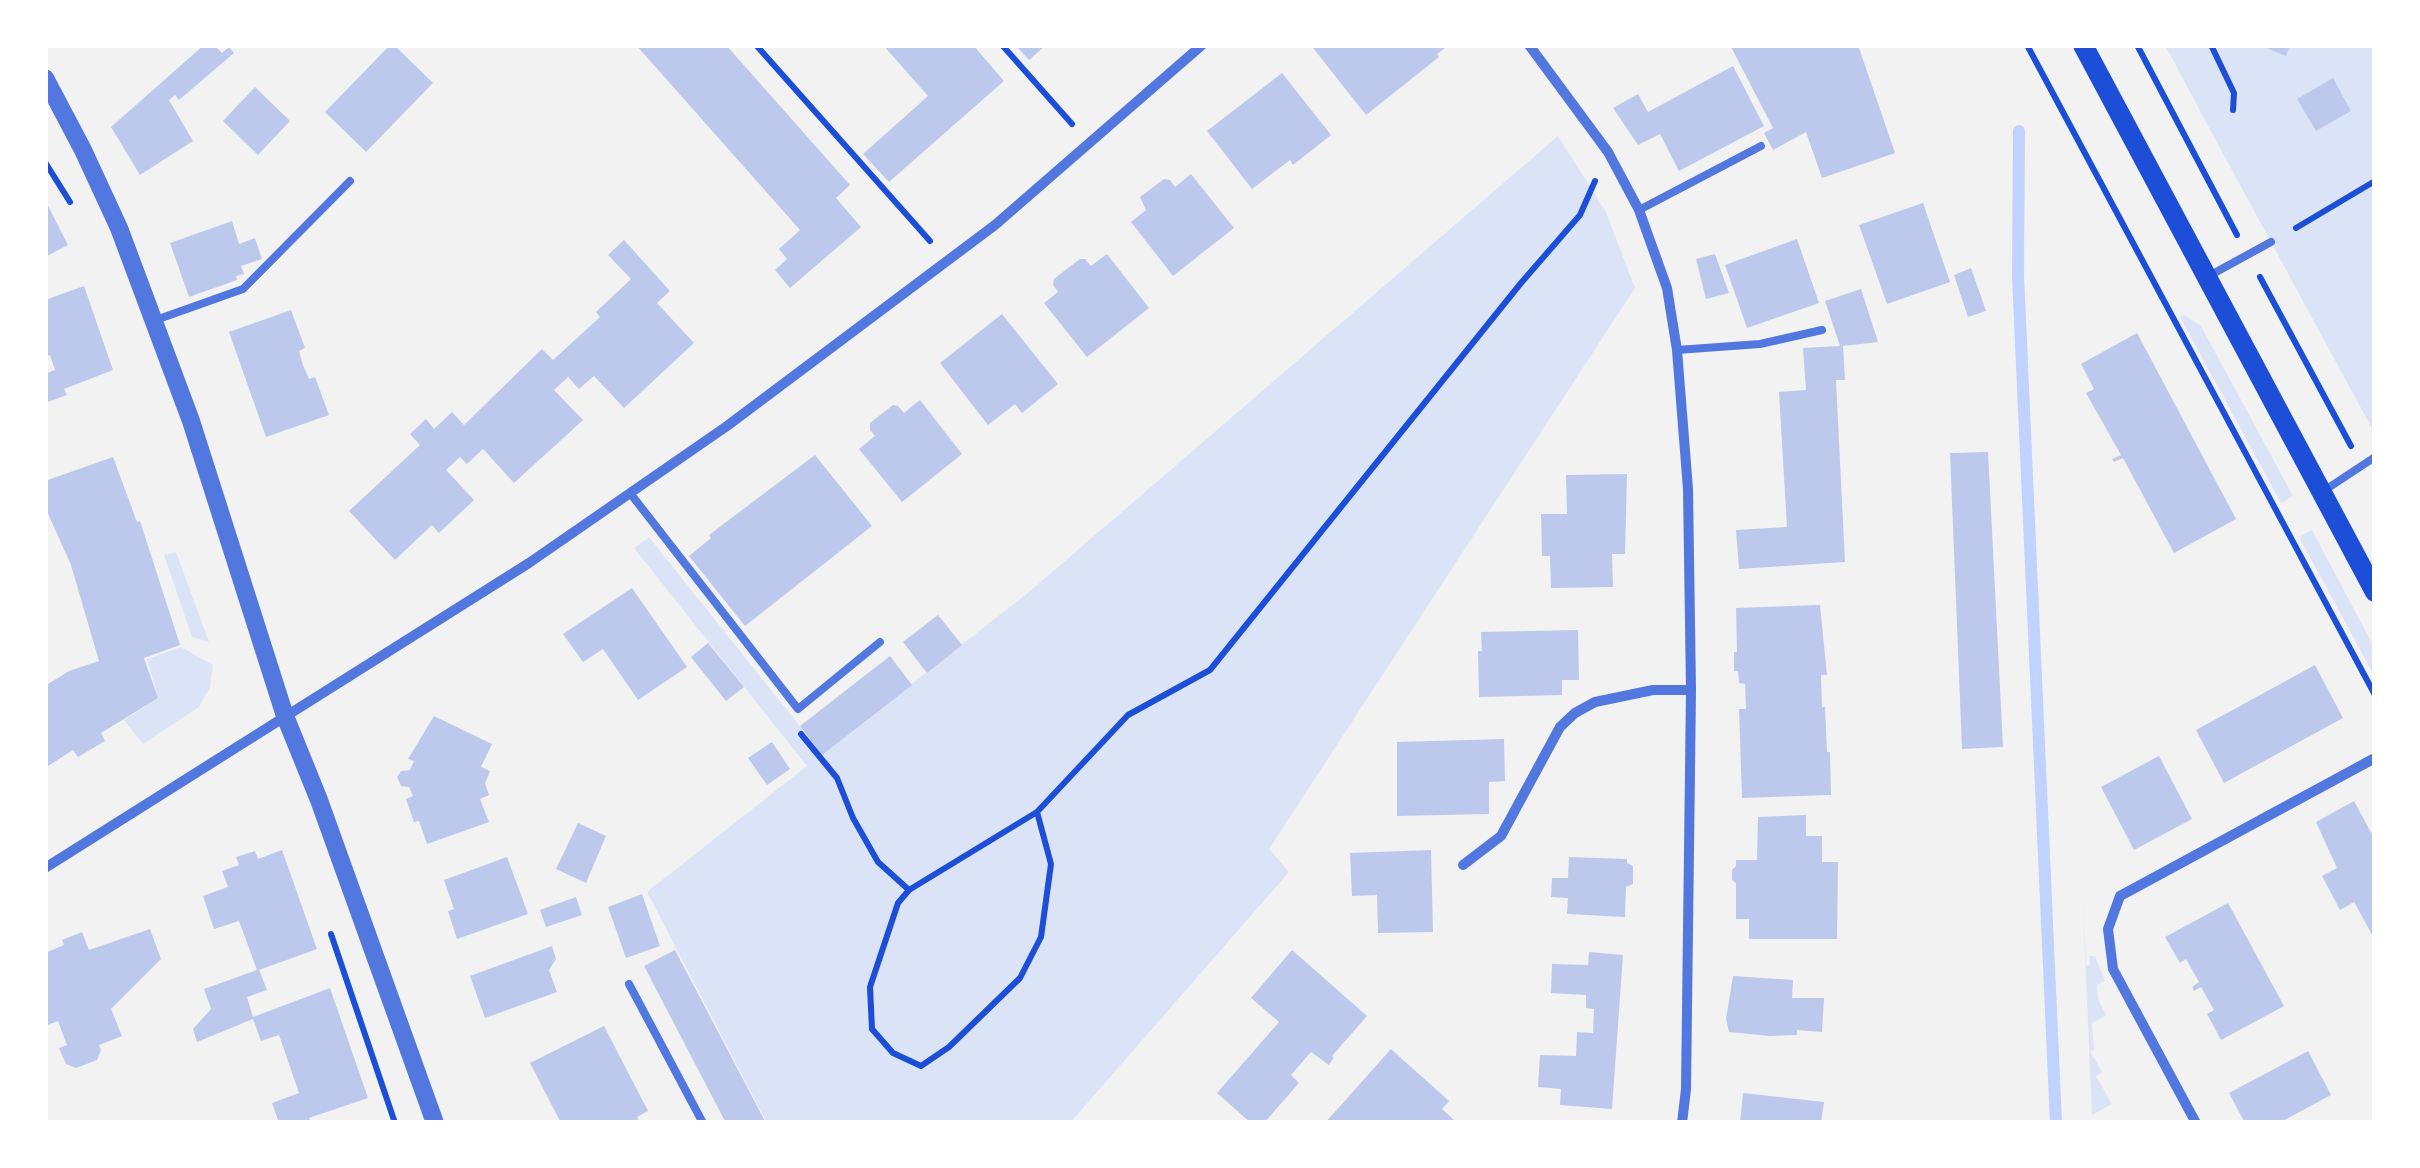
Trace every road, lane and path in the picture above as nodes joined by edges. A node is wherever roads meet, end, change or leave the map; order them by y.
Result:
1 (756, 45) edge
2 (1002, 45) edge
3 (1202, 45) edge
4 (1530, 45) edge
5 (2027, 45) edge
6 (2083, 45) edge
7 (2211, 45) edge
8 (45, 78) edge
9 (2232, 110) dead end
10 (1089, 143) junction
11 (1761, 146) dead end
12 (1608, 152) junction
13 (350, 181) dead end
14 (2375, 181) edge
15 (1639, 210) junction
16 (2296, 228) dead end
17 (2271, 242) dead end
18 (946, 262) junction
19 (2207, 278) junction
20 (153, 321) junction
21 (1822, 330) dead end
22 (1677, 350) junction
23 (2375, 457) edge
24 (2322, 492) junction
25 (630, 493) junction
26 (2375, 592) edge
27 (880, 642) dead end
28 (1691, 690) junction
29 (2375, 695) edge
30 (798, 709) junction
31 (284, 716) junction
32 (2375, 758) edge
33 (1037, 812) junction
34 (1464, 865) dead end
35 (45, 868) edge
36 (908, 890) junction
37 (629, 984) dead end
38 (436, 1123) edge
39 (702, 1123) edge
40 (1682, 1123) edge
41 (2196, 1123) edge

1 - 18 path
2 - 10 path
3 - 10 street
4 - 12 street
5 - 29 path
6 - 19 main road
7 - 9 path
8 - 20 street
10 - 18 street
11 - 15 lane
12 - 15 street
12 - 33 path
13 - 20 lane
14 - 16 path
15 - 22 street
17 - 19 lane
18 - 25 street
19 - 24 main road
20 - 31 street
21 - 22 lane
22 - 28 street
23 - 24 lane
24 - 26 main road
25 - 30 lane
25 - 31 street
27 - 30 lane
28 - 34 street
28 - 40 street
30 - 36 path
31 - 35 street
31 - 38 street
32 - 41 street
33 - 36 path
33 - 36 path
37 - 39 lane

